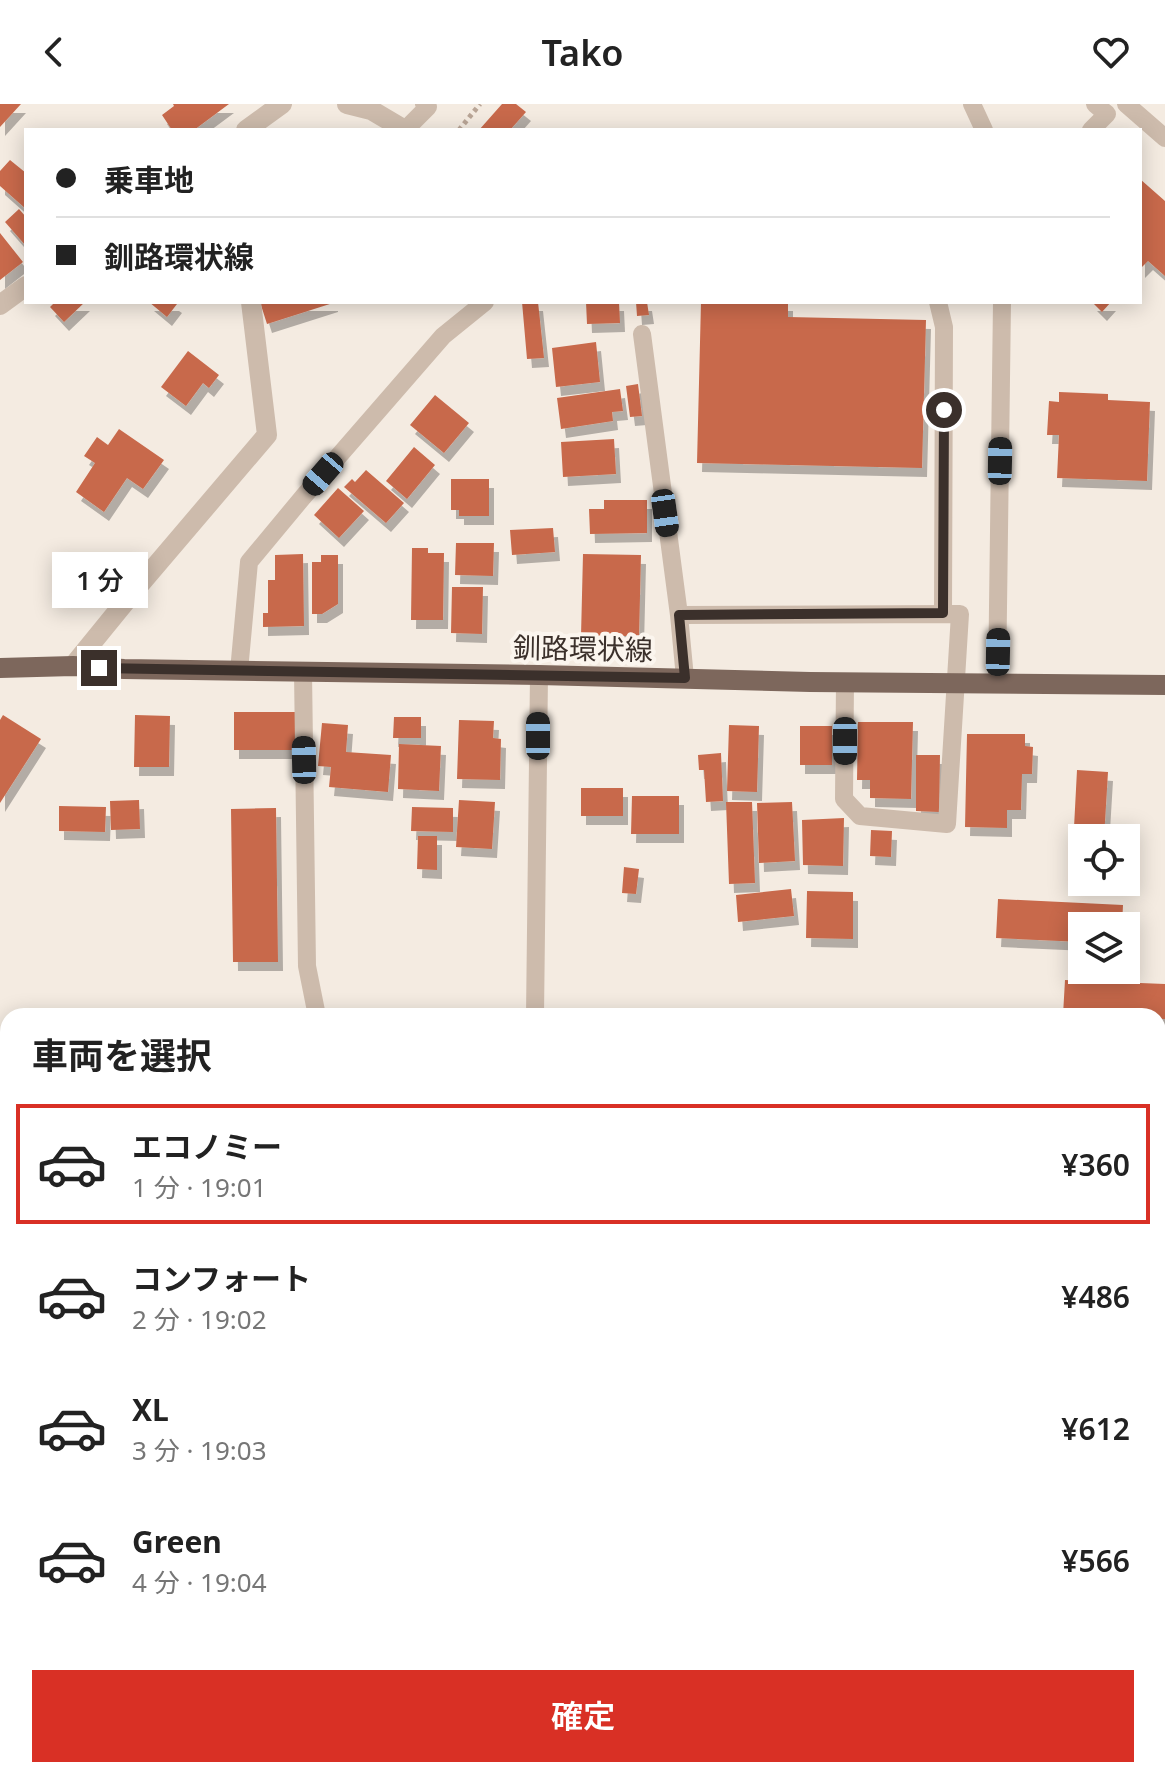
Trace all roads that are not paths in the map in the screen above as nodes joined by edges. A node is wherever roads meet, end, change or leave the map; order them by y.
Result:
1 (282, 104) edge
2 (347, 104) edge
3 (424, 104) edge
4 (972, 104) edge
5 (1126, 104) edge
6 (1106, 107) edge
7 (249, 128) edge
8 (402, 128) edge
9 (407, 128) edge
10 (983, 128) edge
11 (1092, 128) edge
12 (1165, 138) edge
13 (24, 287) edge
14 (251, 304) edge
15 (483, 304) edge
16 (938, 304) edge
17 (1002, 304) edge
18 (0, 305) edge
19 (642, 334) dead end
20 (943, 613) junction
21 (679, 615) junction
22 (73, 666) junction
23 (0, 668) edge
24 (239, 671) junction
25 (303, 672) junction
26 (539, 675) junction
27 (685, 678) junction
28 (845, 682) junction
29 (957, 683) junction
30 (997, 684) junction
31 (1165, 685) edge
32 (315, 1008) edge
33 (535, 1008) edge

1 - 7 street
2 - 8 street
3 - 9 lane
4 - 10 lane
5 - 12 lane
6 - 11 lane
13 - 18 street
14 - 22 street
15 - 24 lane
16 - 20 lane
17 - 30 lane
19 - 21 lane
20 - 21 lane
20 - 29 lane
21 - 27 lane
22 - 23 main road, 釧路環状線
22 - 24 main road, 釧路環状線
24 - 25 main road, 釧路環状線
25 - 26 main road, 釧路環状線
25 - 32 lane
26 - 27 main road, 釧路環状線
26 - 33 lane
27 - 28 main road, 釧路環状線
28 - 29 main road, 釧路環状線
28 - 29 lane
29 - 30 main road, 釧路環状線
30 - 31 main road, 釧路環状線

